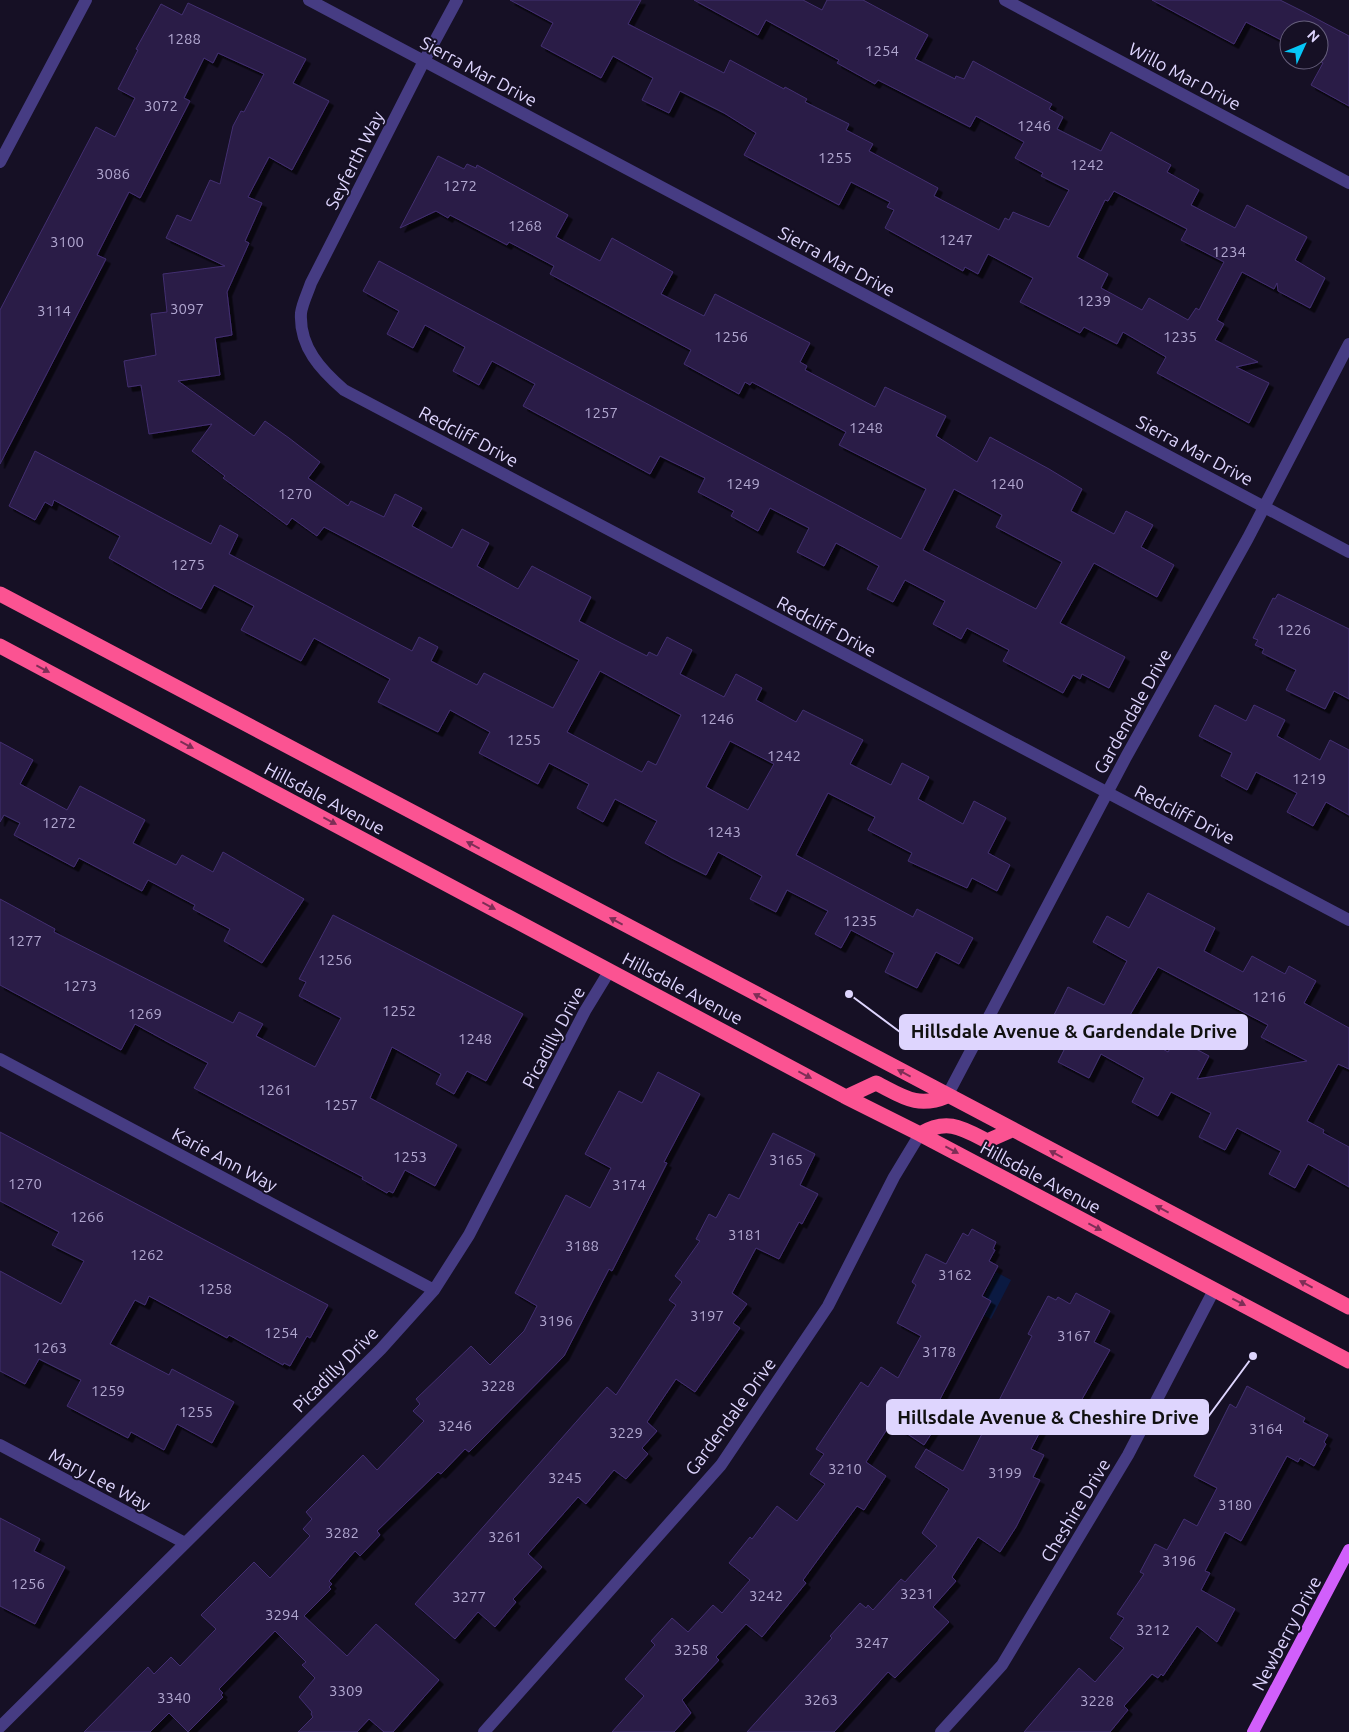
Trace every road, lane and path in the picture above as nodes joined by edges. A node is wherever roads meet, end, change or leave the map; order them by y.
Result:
1 (86, 0) edge
2 (309, 0) edge
3 (457, 0) edge
4 (1005, 0) edge
5 (424, 61) junction
6 (0, 162) edge
7 (1349, 183) edge
8 (305, 342) joint
9 (1349, 344) edge
10 (1264, 507) junction
11 (1349, 552) edge
12 (0, 594) edge
13 (0, 646) edge
14 (1106, 793) junction
15 (1349, 920) edge
16 (610, 970) junction
17 (0, 1059) edge
18 (947, 1096) junction
19 (846, 1097) junction
20 (1012, 1130) junction
21 (920, 1134) junction
22 (434, 1290) junction
23 (1214, 1290) junction
24 (1349, 1307) edge
25 (1349, 1361) edge
26 (0, 1445) edge
27 (184, 1543) junction
28 (1349, 1550) edge
29 (0, 1727) edge
30 (484, 1732) edge
31 (941, 1732) edge
32 (1253, 1732) edge

1 - 6 street
2 - 5 street, Sierra Mar Drive
3 - 5 street, Seyferth Way
4 - 7 street, Willo Mar Drive
5 - 8 street, Seyferth Way
5 - 10 street, Sierra Mar Drive
8 - 14 street, Redcliff Drive
9 - 10 street, Gardendale Drive
10 - 11 street, Sierra Mar Drive
10 - 14 street, Gardendale Drive
18 -> 12 highway, Hillsdale Avenue
13 -> 16 highway, Hillsdale Avenue
14 - 15 street, Redcliff Drive
14 - 18 street, Gardendale Drive
16 -> 19 highway, Hillsdale Avenue
16 - 22 street, Picadilly Drive
17 - 22 street, Karie Ann Way
18 - 19 highway
18 - 20 highway, Hillsdale Avenue
19 - 21 highway, Hillsdale Avenue
20 - 21 highway
24 -> 20 highway, Hillsdale Avenue
21 -> 23 highway, Hillsdale Avenue
21 - 30 street, Gardendale Drive
22 - 27 street, Picadilly Drive
23 -> 25 highway, Hillsdale Avenue
23 - 31 street, Cheshire Drive
26 - 27 street, Mary Lee Way
27 - 29 street, Picadilly Drive
28 - 32 main road, Newberry Drive

